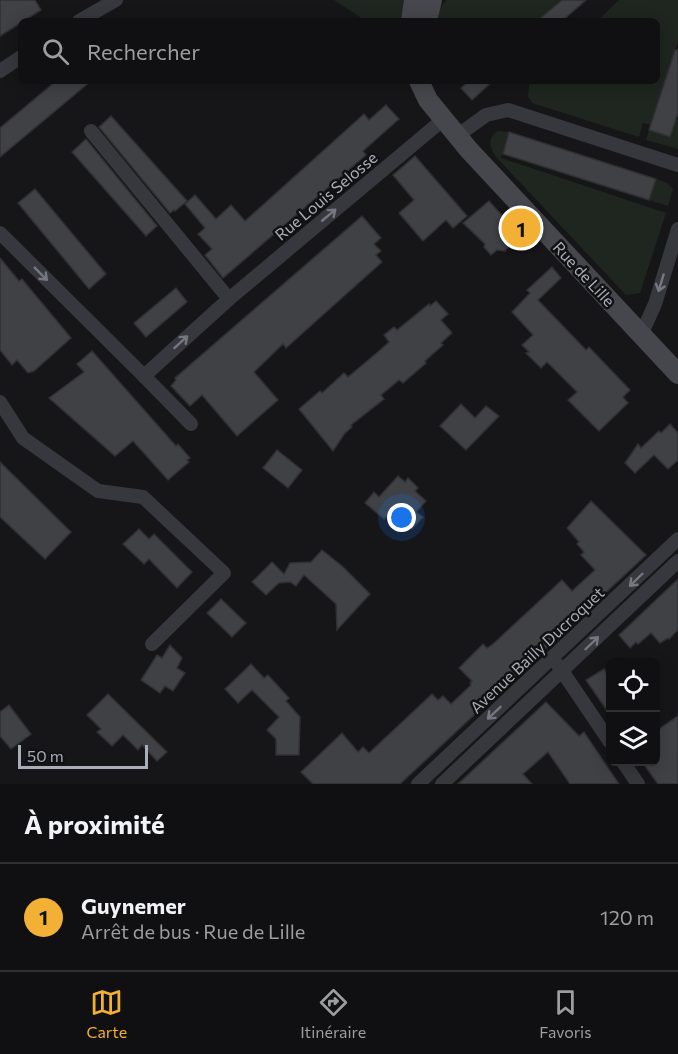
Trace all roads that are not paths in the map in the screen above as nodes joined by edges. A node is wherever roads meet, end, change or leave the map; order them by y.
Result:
1 (116, 0) edge
2 (414, 0) edge
3 (432, 0) edge
4 (84, 18) edge
5 (411, 18) edge
6 (428, 18) edge
7 (18, 59) edge
8 (0, 71) edge
9 (420, 84) edge
10 (433, 84) edge
11 (445, 118) junction
12 (91, 131) dead end
13 (457, 136) junction
14 (678, 165) edge
15 (678, 229) edge
16 (0, 233) edge
17 (229, 299) junction
18 (641, 335) junction
19 (678, 374) edge
20 (144, 376) junction
21 (0, 402) edge
22 (190, 424) dead end
23 (678, 539) edge
24 (678, 561) edge
25 (153, 644) dead end
26 (553, 658) junction
27 (562, 671) junction
28 (606, 736) edge
29 (626, 766) edge
30 (418, 784) edge
31 (442, 784) edge
32 (638, 784) edge

1 - 4 street
2 - 5 street
3 - 6 street
7 - 8 street
9 - 11 street, Rue de Lille
10 - 11 street, Rue de Lille
11 - 13 street, Rue de Lille
17 -> 11 street, Rue Louis Selosse
12 - 17 street
13 - 14 street
13 - 18 street, Rue de Lille
15 -> 18 street
16 -> 20 street
20 -> 17 street, Rue Louis Selosse
18 - 19 street, Rue de Lille
20 - 22 street
21 - 25 street
23 -> 26 street, Avenue Bailly Ducroquet
27 -> 24 street, Avenue Bailly Ducroquet
26 - 27 street
26 -> 30 street, Avenue Bailly Ducroquet
27 - 28 street
27 - 31 street, Avenue Bailly Ducroquet
29 - 32 street

